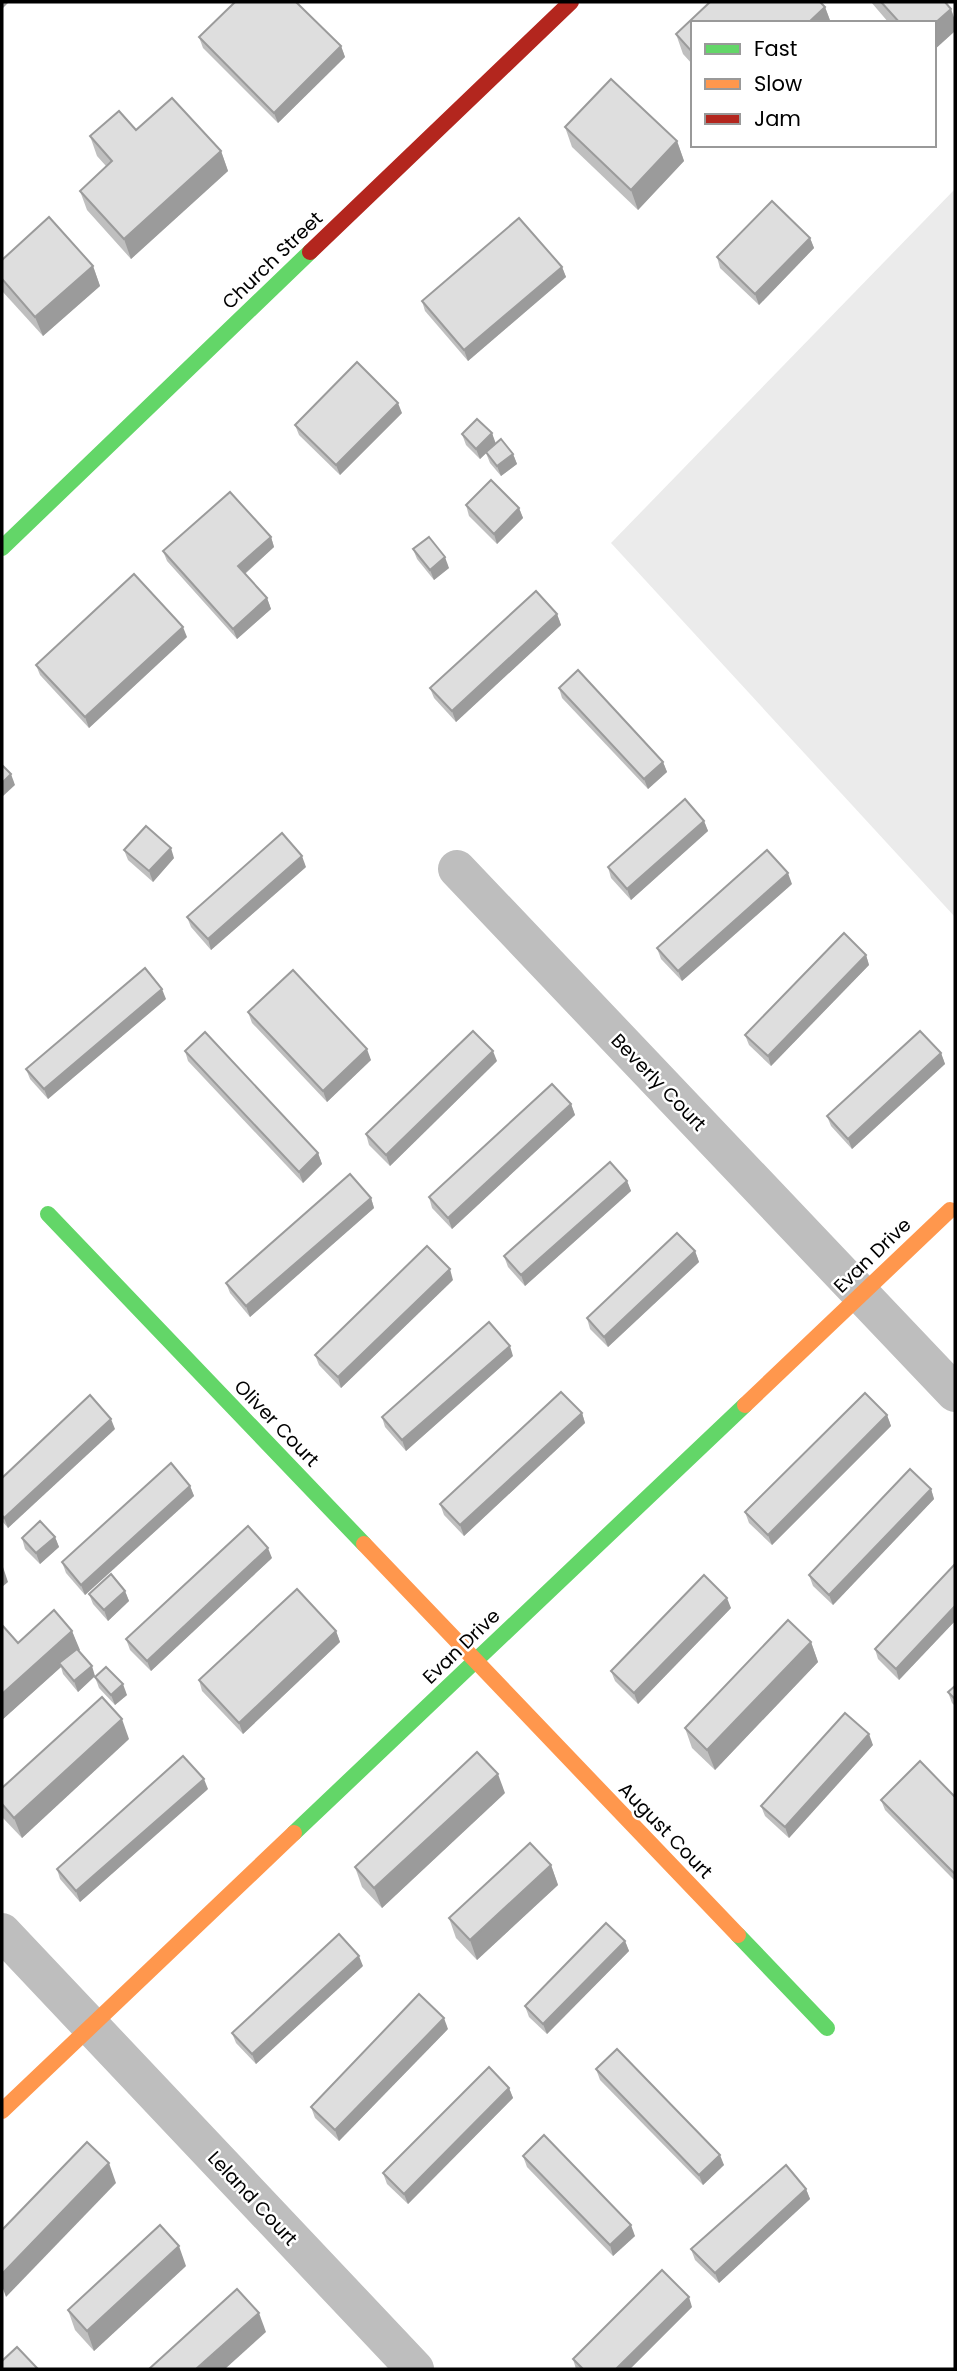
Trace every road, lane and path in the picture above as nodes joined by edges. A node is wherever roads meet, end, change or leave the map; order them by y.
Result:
1 (571, 2) edge
2 (2, 548) edge
3 (457, 869) dead end
4 (950, 1210) dead end
5 (48, 1214) dead end
6 (861, 1294) junction
7 (955, 1393) edge
8 (476, 1661) junction
9 (2, 1932) edge
10 (91, 2026) junction
11 (827, 2028) dead end
12 (2, 2111) edge
13 (415, 2369) edge

1 - 2 street, Church Street
3 - 6 street, Beverly Court
4 - 6 street, Evan Drive
5 - 8 street, Oliver Court
6 - 7 street, Beverly Court
6 - 8 street, Evan Drive
8 - 10 street, Evan Drive
8 - 11 street, August Court
9 - 10 street, Leland Court
10 - 12 street, Evan Drive
10 - 13 street, Leland Court

